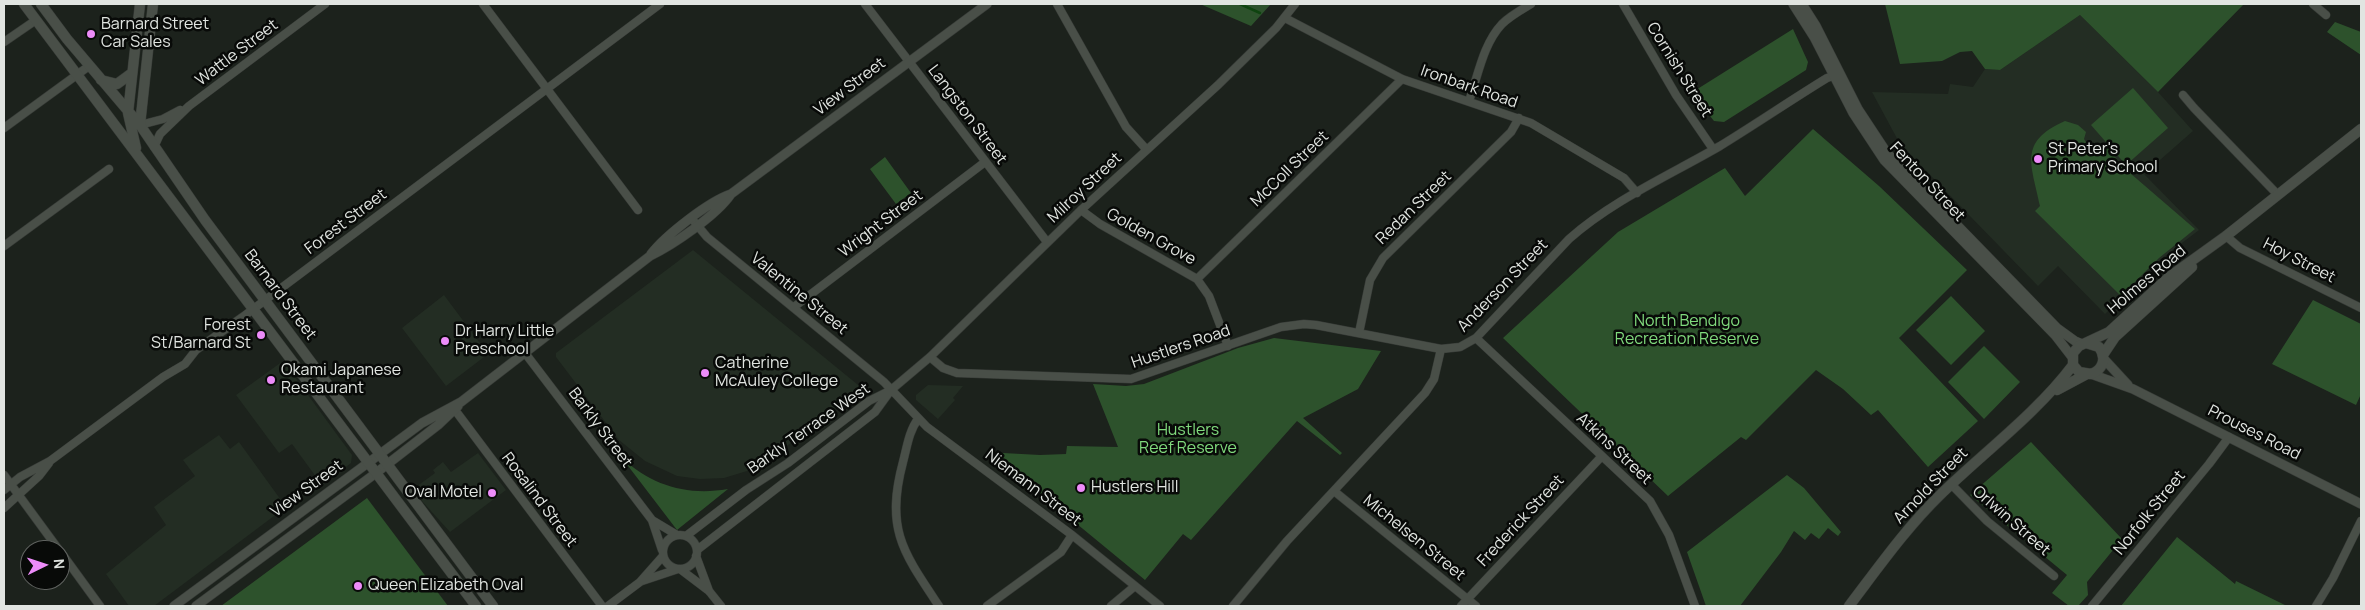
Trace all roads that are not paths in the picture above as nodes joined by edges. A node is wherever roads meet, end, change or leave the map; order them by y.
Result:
1 (24, 4) edge
2 (41, 4) edge
3 (140, 4) edge
4 (153, 4) edge
5 (325, 4) edge
6 (483, 4) edge
7 (660, 4) edge
8 (865, 4) edge
9 (987, 4) edge
10 (1057, 4) edge
11 (1295, 4) edge
12 (1531, 4) edge
13 (1623, 4) edge
14 (1793, 4) edge
15 (1802, 4) edge
16 (2313, 4) edge
17 (2326, 15) dead end
18 (1285, 18) junction
19 (36, 20) junction
20 (4, 42) edge
21 (909, 62) junction
22 (89, 66) junction
23 (132, 73) junction
24 (77, 75) junction
25 (1837, 75) junction
26 (1402, 79) junction
27 (100, 80) junction
28 (546, 88) junction
29 (2183, 95) dead end
30 (1469, 101) junction
31 (189, 106) junction
32 (128, 113) junction
33 (1519, 118) junction
34 (140, 125) junction
35 (4, 128) edge
36 (2361, 129) edge
37 (154, 147) junction
38 (1146, 149) junction
39 (1713, 149) junction
40 (139, 156) junction
41 (985, 162) junction
42 (109, 168) dead end
43 (1637, 193) junction
44 (2278, 195) junction
45 (638, 210) dead end
46 (1081, 210) junction
47 (694, 222) junction
48 (2226, 236) junction
49 (1047, 242) junction
50 (4, 246) edge
51 (1197, 279) junction
52 (265, 300) junction
53 (794, 307) junction
54 (2361, 308) edge
55 (253, 309) junction
56 (1359, 333) junction
57 (1476, 338) junction
58 (2084, 343) junction
59 (1228, 346) junction
60 (1441, 349) junction
61 (525, 353) junction
62 (930, 357) junction
63 (2104, 357) junction
64 (2073, 361) junction
65 (2089, 374) junction
66 (2133, 389) junction
67 (891, 390) junction
68 (2045, 398) junction
69 (461, 402) junction
70 (455, 410) junction
71 (918, 419) junction
72 (2228, 437) junction
73 (379, 454) junction
74 (1602, 456) junction
75 (50, 461) junction
76 (368, 463) junction
77 (386, 464) junction
78 (376, 473) junction
79 (4, 476) edge
80 (1951, 484) junction
81 (7, 487) edge
82 (1334, 491) junction
83 (18, 495) junction
84 (2361, 504) edge
85 (4, 508) edge
86 (652, 520) junction
87 (2361, 521) edge
88 (1072, 534) junction
89 (677, 535) junction
90 (686, 536) junction
91 (52, 540) edge
92 (663, 553) junction
93 (697, 553) junction
94 (70, 564) edge
95 (679, 569) junction
96 (2054, 576) dead end
97 (640, 582) junction
98 (1135, 586) junction
99 (709, 592) junction
100 (1467, 599) junction
101 (100, 605) edge
102 (174, 606) edge
103 (196, 606) edge
104 (476, 606) edge
105 (493, 606) edge
106 (602, 606) edge
107 (608, 606) edge
108 (721, 606) edge
109 (939, 606) edge
110 (987, 606) edge
111 (1111, 606) edge
112 (1160, 606) edge
113 (1233, 606) edge
114 (1461, 606) edge
115 (1476, 606) edge
116 (1695, 606) edge
117 (1849, 606) edge
118 (2092, 606) edge
119 (2316, 606) edge

1 - 19 main road, Barnard Street
2 - 22 main road, Barnard Street
3 - 23 main road
4 - 34 main road
5 - 31 street, Wattle Street
6 - 28 street
7 - 28 street, Forest Street
8 - 21 street, Langston Street
9 - 21 street, View Street
10 - 38 street
11 - 18 street, Milroy Street
12 - 30 street
13 - 39 street, Cornish Street
14 - 25 street, Fenton Street
15 - 25 street, Fenton Street
16 - 17 street
18 - 26 street, Ironbark Road
18 - 38 street, Milroy Street
19 - 20 street
19 - 24 main road, Barnard Street
21 - 41 street, Langston Street
21 - 47 street, View Street
22 - 24 street
22 - 27 main road, Barnard Street
23 - 27 main road
23 - 32 main road
24 - 35 street
24 - 40 main road, Barnard Street
25 - 39 street, Anderson Street
25 - 58 street, Fenton Street
25 - 64 street, Fenton Street
26 - 30 street, Ironbark Road
26 - 51 street, McColl Street
27 - 32 main road, Barnard Street
28 - 45 street
28 - 52 street, Forest Street
29 - 44 street
30 - 33 street, Ironbark Road
31 - 34 street, Wattle Street
31 - 37 street, Wattle Street
32 - 34 main road, Barnard Street
32 - 40 main road
33 - 43 street, Ironbark Road
33 - 56 street, Redan Street
34 - 37 main road, Barnard Street
36 - 44 main road, Holmes Road
37 - 52 main road, Barnard Street
38 - 46 street, Milroy Street
39 - 43 street, Anderson Street
40 - 55 main road, Barnard Street
41 - 49 street, Langston Street
41 - 53 street, Wright Street
42 - 50 street
43 - 57 street, Anderson Street
44 - 48 main road, Holmes Road
46 - 49 street, Milroy Street
46 - 51 street, Golden Grove
47 - 53 street, Valentine Street
47 - 61 street, View Street
48 - 54 street, Hoy Street
48 - 58 main road, Holmes Road
48 - 63 main road, Holmes Road
49 - 62 street, Milroy Street
51 - 59 street, Golden Grove
52 - 55 street, Forest Street
52 - 73 main road, Barnard Street
53 - 67 street, Valentine Street
55 - 75 street, Forest Street
55 - 76 main road, Barnard Street
56 - 59 street, Hustlers Road
56 - 60 street, Hustlers Road
57 - 60 street, Anderson Street
57 - 74 street, Atkins Street
58 - 63 main road
58 - 64 main road
59 - 62 street, Hustlers Road
60 - 82 street
61 - 69 street, View Street
61 - 86 street, Barkly Street
62 - 67 street, Milroy Street
63 - 65 main road
63 - 66 street, Prouses Road
64 - 65 main road
64 - 68 main road, Arnold Street
65 - 66 street, Prouses Road
65 - 68 main road, Arnold Street
66 - 72 street, Prouses Road
67 - 71 street, Niemann Street
67 - 90 street, Barkly Terrace West
67 - 93 street, Barkly Terrace West
68 - 80 main road, Arnold Street
69 - 70 street, View Street
69 - 73 street, View Street
70 - 77 street, View Street
70 - 106 street, Rosalind Street
71 - 88 street, Niemann Street
71 - 109 street
72 - 84 street, Prouses Road
72 - 118 street, Norfolk Street
73 - 76 street, View Street
73 - 77 main road, Barnard Street
74 - 100 street, Frederick Street
74 - 116 street, Atkins Street
75 - 81 street, Forest Street
75 - 83 street, Forest Street
76 - 78 main road, Barnard Street
76 - 102 street, View Street
77 - 78 street, View Street
77 - 105 main road, Barnard Street
78 - 103 street, View Street
78 - 104 main road, Barnard Street
79 - 81 street
80 - 96 street, Orlwin Street
80 - 117 main road, Arnold Street
81 - 83 street
82 - 100 street, Michelsen Street
82 - 113 street
83 - 85 street, Forest Street
83 - 91 street
86 - 89 street, Barkly Street
86 - 92 street, Barkly Street
87 - 119 street
88 - 98 street, Niemann Street
88 - 110 street
89 - 90 street
89 - 92 street
90 - 93 street
92 - 95 street
92 - 97 street
93 - 95 street
93 - 99 street
94 - 101 street
95 - 97 street
95 - 99 street
97 - 107 street
98 - 111 street
98 - 112 street, Niemann Street
99 - 108 street
100 - 114 street, Frederick Street
100 - 115 street, Michelsen Street

